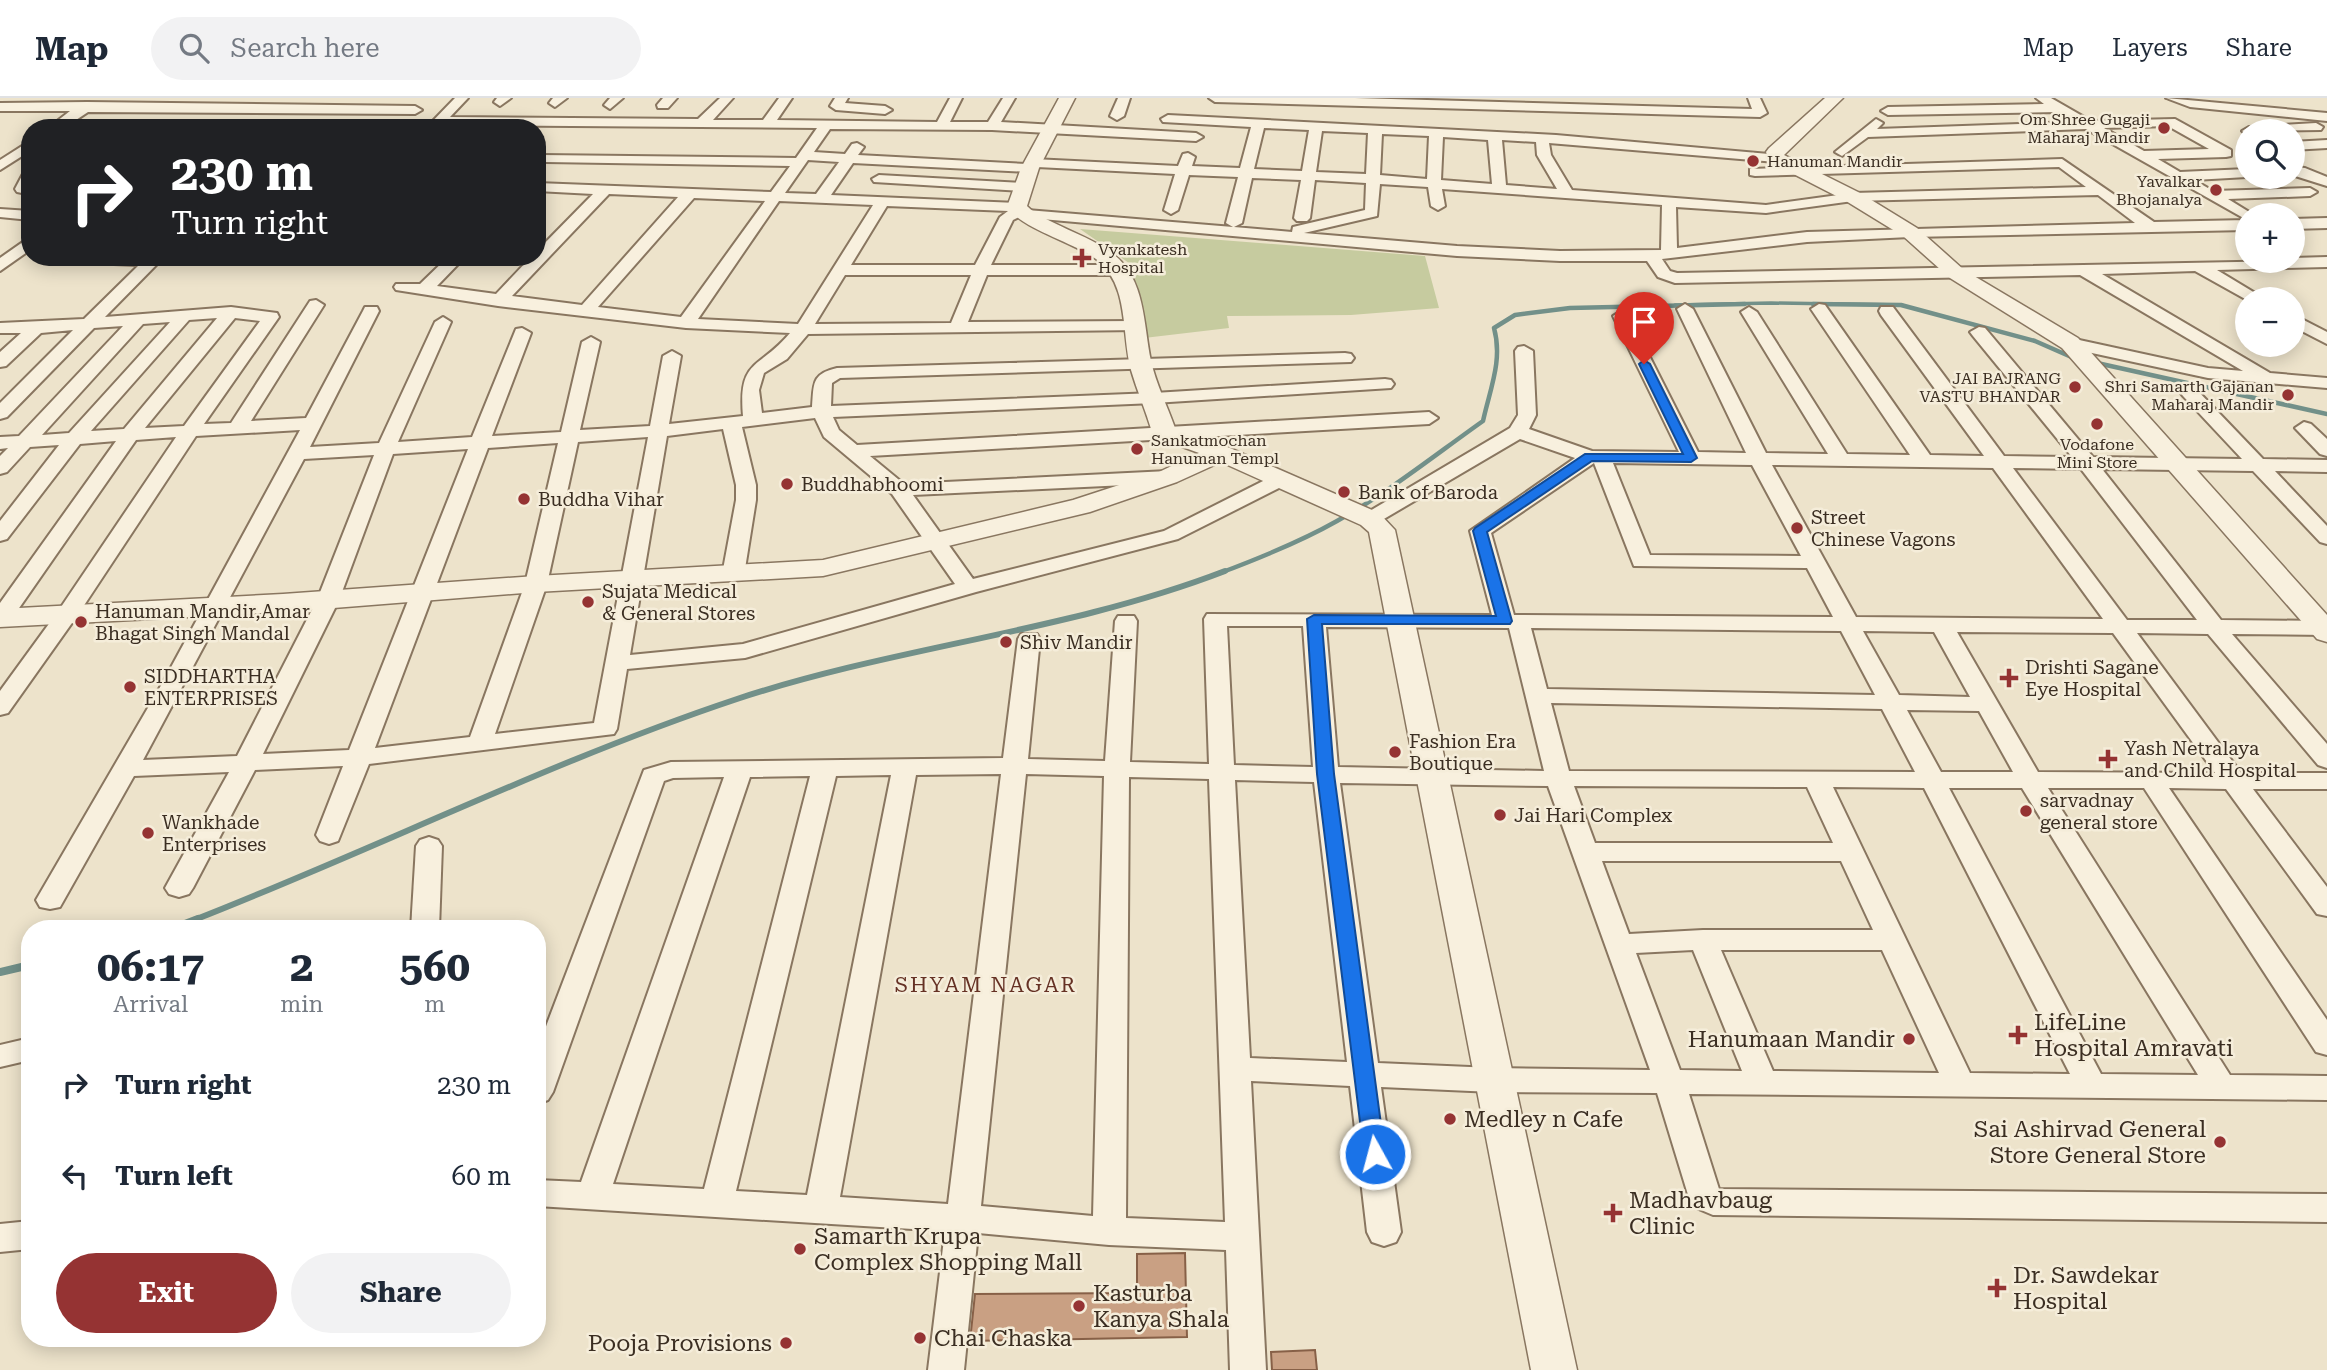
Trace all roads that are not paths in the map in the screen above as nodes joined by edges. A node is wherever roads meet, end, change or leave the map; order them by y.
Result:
1 (41, 98) edge
2 (99, 98) edge
3 (153, 98) edge
4 (209, 98) edge
5 (265, 98) edge
6 (317, 98) edge
7 (375, 98) edge
8 (428, 98) edge
9 (462, 98) edge
10 (727, 98) edge
11 (786, 98) edge
12 (842, 98) edge
13 (1009, 98) edge
14 (1124, 98) edge
15 (1215, 98) edge
16 (1240, 98) edge
17 (1700, 98) edge
18 (1754, 98) edge
19 (1835, 98) edge
20 (1901, 98) edge
21 (2042, 98) edge
22 (2172, 98) edge
23 (1295, 99) edge
24 (1361, 100) edge
25 (1427, 101) edge
26 (895, 106) edge
27 (0, 107) edge
28 (27, 107) junction
29 (85, 108) junction
30 (305, 108) junction
31 (951, 108) edge
32 (2058, 108) junction
33 (136, 109) junction
34 (193, 109) junction
35 (251, 109) junction
36 (363, 109) junction
37 (415, 110) junction
38 (1888, 111) junction
39 (1062, 113) edge
40 (1118, 116) dead end
41 (1710, 117) junction
42 (1156, 118) dead end
43 (68, 119) edge
44 (122, 119) edge
45 (179, 119) edge
46 (236, 119) edge
47 (293, 119) edge
48 (350, 119) edge
49 (404, 119) edge
50 (440, 119) edge
51 (1502, 120) edge
52 (1598, 120) edge
53 (1202, 121) junction
54 (0, 122) edge
55 (577, 122) junction
56 (1548, 122) edge
57 (2327, 122) edge
58 (546, 123) edge
59 (702, 123) junction
60 (1235, 123) junction
61 (1656, 123) edge
62 (766, 124) junction
63 (1258, 124) junction
64 (826, 125) junction
65 (873, 125) junction
66 (942, 125) junction
67 (1292, 125) junction
68 (2088, 125) junction
69 (2305, 125) edge
70 (992, 126) junction
71 (1317, 127) junction
72 (1368, 129) junction
73 (1433, 133) junction
74 (1867, 133) junction
75 (1196, 137) junction
76 (563, 138) dead end
77 (2327, 144) edge
78 (2305, 145) edge
79 (21, 151) edge
80 (1842, 152) dead end
81 (804, 155) junction
82 (2140, 155) junction
83 (1776, 158) junction
84 (849, 159) junction
85 (21, 161) edge
86 (2, 163) edge
87 (546, 165) edge
88 (1184, 170) junction
89 (1739, 171) dead end
90 (1802, 171) junction
91 (1245, 173) junction
92 (2305, 173) edge
93 (2235, 174) edge
94 (1310, 176) junction
95 (2177, 176) junction
96 (879, 179) dead end
97 (1374, 179) junction
98 (2327, 182) edge
99 (1434, 183) junction
100 (546, 187) edge
101 (1499, 187) junction
102 (606, 190) junction
103 (2102, 191) junction
104 (691, 192) junction
105 (1025, 192) junction
106 (1566, 192) junction
107 (2212, 195) junction
108 (776, 197) junction
109 (1853, 197) junction
110 (821, 198) junction
111 (1669, 201) junction
112 (882, 202) junction
113 (2290, 203) edge
114 (1438, 206) dead end
115 (2235, 208) edge
116 (1171, 210) dead end
117 (1, 214) edge
118 (21, 215) edge
119 (1302, 218) dead end
120 (1234, 223) dead end
121 (2327, 223) edge
122 (2305, 224) edge
123 (2235, 225) edge
124 (2151, 227) junction
125 (1910, 232) junction
126 (1286, 238) junction
127 (2305, 251) edge
128 (546, 252) edge
129 (1661, 255) junction
130 (21, 256) edge
131 (2326, 262) edge
132 (0, 266) edge
133 (147, 266) edge
134 (448, 266) edge
135 (532, 266) edge
136 (2199, 267) junction
137 (981, 269) junction
138 (838, 270) junction
139 (1118, 270) junction
140 (2083, 270) junction
141 (1957, 274) junction
142 (402, 287) dead end
143 (2235, 287) edge
144 (424, 290) junction
145 (498, 301) junction
146 (316, 305) dead end
147 (1685, 309) dead end
148 (1819, 309) dead end
149 (371, 311) dead end
150 (1887, 311) dead end
151 (231, 312) junction
152 (1749, 312) dead end
153 (585, 313) junction
154 (186, 314) junction
155 (1621, 316) dead end
156 (138, 320) junction
157 (443, 322) dead end
158 (91, 323) junction
159 (686, 323) junction
160 (1134, 326) junction
161 (2305, 326) edge
162 (958, 327) junction
163 (0, 328) edge
164 (36, 328) junction
165 (803, 329) junction
166 (1979, 332) dead end
167 (522, 333) dead end
168 (2327, 338) edge
169 (591, 342) dead end
170 (1524, 351) dead end
171 (2082, 355) junction
172 (672, 356) dead end
173 (1345, 358) dead end
174 (0, 362) edge
175 (1141, 364) junction
176 (2269, 378) junction
177 (2327, 383) edge
178 (1385, 384) dead end
179 (2189, 392) dead end
180 (1154, 398) junction
181 (821, 412) junction
182 (0, 413) edge
183 (1429, 418) dead end
184 (753, 420) junction
185 (731, 422) junction
186 (314, 423) junction
187 (237, 428) junction
188 (2304, 428) dead end
189 (660, 431) junction
190 (189, 432) junction
191 (1164, 432) junction
192 (1518, 432) junction
193 (129, 436) junction
194 (568, 438) junction
195 (73, 440) junction
196 (21, 442) junction
197 (0, 443) edge
198 (480, 443) junction
199 (386, 448) junction
200 (2327, 450) edge
201 (850, 451) junction
202 (1221, 453) junction
203 (298, 454) junction
204 (1595, 457) junction
205 (1691, 458) junction
206 (1759, 459) junction
207 (1841, 460) junction
208 (1924, 461) junction
209 (1999, 462) junction
210 (2087, 463) junction
211 (2177, 464) junction
212 (2258, 465) junction
213 (2327, 466) edge
214 (0, 468) edge
215 (1168, 477) junction
216 (1282, 479) junction
217 (899, 490) junction
218 (1356, 513) junction
219 (0, 535) edge
220 (2327, 538) edge
221 (935, 543) junction
222 (1816, 562) junction
223 (733, 575) junction
224 (634, 579) junction
225 (536, 584) junction
226 (968, 587) junction
227 (425, 593) junction
228 (328, 600) junction
229 (217, 606) junction
230 (68, 613) junction
231 (0, 618) edge
232 (1314, 619) junction
233 (1400, 620) junction
234 (1126, 621) dead end
235 (1511, 621) junction
236 (1849, 624) junction
237 (1941, 624) junction
238 (2121, 626) junction
239 (2214, 627) junction
240 (2325, 630) edge
241 (1029, 639) dead end
242 (617, 663) junction
243 (1538, 696) junction
244 (1891, 702) junction
245 (1987, 704) junction
246 (0, 708) edge
247 (480, 743) junction
248 (361, 757) junction
249 (2327, 760) edge
250 (246, 763) junction
251 (1014, 766) junction
252 (905, 767) junction
253 (740, 768) junction
254 (825, 768) junction
255 (1117, 768) junction
256 (128, 769) junction
257 (1220, 771) junction
258 (1326, 774) junction
259 (1431, 778) junction
260 (1558, 778) junction
261 (1816, 779) junction
262 (1932, 779) junction
263 (2030, 780) junction
264 (2151, 780) junction
265 (2236, 780) junction
266 (2327, 780) edge
267 (329, 835) dead end
268 (429, 846) dead end
269 (1586, 852) junction
270 (1850, 852) junction
271 (179, 888) dead end
272 (50, 900) dead end
273 (2327, 907) edge
274 (425, 920) edge
275 (1703, 940) junction
276 (1892, 940) junction
277 (1617, 944) junction
278 (2327, 1044) edge
279 (21, 1050) edge
280 (0, 1056) edge
281 (546, 1067) edge
282 (1235, 1069) junction
283 (1366, 1076) junction
284 (1493, 1080) junction
285 (1669, 1081) junction
286 (1763, 1083) junction
287 (1960, 1085) junction
288 (2092, 1086) junction
289 (2221, 1087) junction
290 (2327, 1088) edge
291 (546, 1193) edge
292 (592, 1196) junction
293 (717, 1202) junction
294 (2327, 1208) edge
295 (821, 1210) junction
296 (962, 1218) junction
297 (1109, 1231) junction
298 (1384, 1233) dead end
299 (21, 1236) edge
300 (1242, 1237) junction
301 (0, 1238) edge
302 (946, 1370) edge
303 (1248, 1370) edge
304 (1554, 1370) edge

1 - 28 street
2 - 29 street
3 - 33 street
4 - 34 street
5 - 35 street
6 - 30 street
7 - 36 street
8 - 37 street
9 - 50 street
10 - 59 street
11 - 62 street
12 - 26 street
13 - 70 street
14 - 40 street
15 - 16 street
16 - 23 street
16 - 60 street
17 - 41 street
18 - 41 street
19 - 83 street
20 - 38 street
21 - 32 street
22 - 57 street
23 - 24 street
23 - 67 street
24 - 25 street
24 - 72 street
25 - 51 street
25 - 73 street
26 - 65 street
27 - 28 street
28 - 29 street
28 - 54 street
29 - 33 street
29 - 43 street
30 - 35 street
30 - 36 street
30 - 47 street
31 - 66 street
32 - 38 street
32 - 68 street
33 - 34 street
33 - 44 street
34 - 35 street
34 - 45 street
35 - 46 street
36 - 37 street
36 - 48 street
37 - 49 street
38 - 74 street
39 - 70 street
39 - 75 street
39 - 105 street
41 - 61 street
42 - 53 street
51 - 56 street
51 - 56 street
51 - 73 street
51 - 101 street
52 - 56 street
52 - 56 street
52 - 61 street
52 - 61 street
53 - 60 street
53 - 75 street
55 - 58 street
55 - 59 street
55 - 76 street
56 - 106 street
57 - 69 street
59 - 62 street
60 - 63 street
61 - 83 street
62 - 64 street
63 - 67 street
63 - 91 street
64 - 65 street
64 - 81 street
65 - 66 street
65 - 84 street
66 - 70 street
67 - 71 street
68 - 74 street
68 - 82 street
68 - 82 street
71 - 72 street
71 - 94 street
72 - 73 street
72 - 97 street
73 - 99 street
74 - 80 street
75 - 88 street
77 - 78 street
79 - 86 street
81 - 84 street
81 - 87 street
81 - 108 street
82 - 95 street
83 - 90 street
84 - 105 street
84 - 110 street
85 - 86 street
88 - 91 street
88 - 105 street
88 - 116 street
89 - 90 street
90 - 103 street
90 - 109 street
91 - 94 street
91 - 120 street
92 - 98 street
93 - 95 street
94 - 97 street
94 - 119 street
95 - 107 street
96 - 105 street
97 - 99 street
97 - 126 street
99 - 101 street
99 - 114 street
100 - 102 street
101 - 106 street
102 - 104 street
102 - 128 street
103 - 109 street
103 - 124 street
104 - 108 street
104 - 153 street
105 - 112 street
105 - 126 street
105 - 137 street
105 - 139 street
106 - 111 street
107 - 113 street
107 - 115 street
108 - 110 street
108 - 159 street
109 - 111 street
109 - 125 street
110 - 112 street
111 - 129 street
112 - 138 street
117 - 118 street
121 - 122 street
123 - 124 street
124 - 125 street
125 - 129 street
125 - 141 street
126 - 129 street
127 - 131 street
129 - 141 street
130 - 132 street
131 - 136 street
133 - 158 street
134 - 144 street
135 - 145 street
136 - 140 street
136 - 143 street
137 - 138 street
137 - 139 street
137 - 162 street
138 - 165 street
139 - 160 street
140 - 141 street
140 - 176 street
141 - 171 street
142 - 144 street
144 - 145 street
145 - 153 street
146 - 187 street
147 - 206 street
148 - 208 street
149 - 186 street
150 - 209 street
151 - 154 street
151 - 190 street
151 - 193 street
152 - 207 street
153 - 159 street
154 - 156 street
154 - 195 street
155 - 205 street
156 - 158 street
156 - 196 street
157 - 199 street
158 - 164 street
158 - 182 street
159 - 165 street
160 - 162 street
160 - 175 street
161 - 168 street
162 - 165 street
163 - 164 street
164 - 174 street
165 - 184 street
166 - 210 street
167 - 198 street
169 - 194 street
170 - 192 street
171 - 176 street
171 - 211 street
172 - 189 street
173 - 175 street
175 - 180 street
175 - 181 street
176 - 177 street
178 - 180 street
179 - 212 street
180 - 181 street
180 - 191 street
181 - 184 street
181 - 201 street
183 - 191 street
184 - 185 street
185 - 189 street
185 - 223 street
186 - 187 street
186 - 203 street
187 - 190 street
188 - 200 street
189 - 194 street
189 - 224 street
190 - 193 street
190 - 230 street
191 - 201 street
191 - 202 street
192 - 204 street
192 - 218 street
193 - 195 street
193 - 231 street
194 - 198 street
194 - 225 street
195 - 196 street
195 - 219 street
196 - 197 street
196 - 214 street
198 - 199 street
198 - 227 street
199 - 203 street
199 - 228 street
201 - 217 street
202 - 215 street
202 - 216 street
203 - 229 street
204 - 205 street
204 - 222 street
204 - 235 street
205 - 206 street
206 - 207 street
206 - 222 street
207 - 208 street
208 - 209 street
209 - 210 street
209 - 238 street
210 - 211 street
210 - 239 street
211 - 212 street
211 - 240 street
212 - 213 street
212 - 220 street
215 - 217 street
215 - 221 street
216 - 218 street
216 - 226 street
217 - 221 street
218 - 233 street
221 - 223 street
221 - 226 street
222 - 236 street
223 - 224 street
224 - 225 street
224 - 242 street
225 - 227 street
225 - 247 street
226 - 242 street
227 - 228 street
227 - 248 street
228 - 229 street
228 - 250 street
229 - 230 street
229 - 256 street
230 - 231 street
230 - 246 street
232 - 233 street
232 - 257 street
232 - 258 street
233 - 235 street
233 - 259 street
234 - 255 street
235 - 236 street
235 - 243 street
236 - 237 street
236 - 244 street
237 - 238 street
237 - 245 street
238 - 239 street
238 - 265 street
239 - 240 street
239 - 249 street
241 - 251 street
242 - 247 street
243 - 244 street
243 - 260 street
244 - 245 street
244 - 262 street
245 - 263 street
247 - 248 street
248 - 250 street
248 - 267 street
250 - 256 street
250 - 271 street
251 - 252 street
251 - 255 street
251 - 296 street
252 - 254 street
252 - 295 street
253 - 254 street
253 - 281 street
253 - 292 street
254 - 293 street
255 - 257 street
255 - 297 street
256 - 272 street
257 - 258 street
257 - 282 street
258 - 259 street
258 - 283 street
259 - 260 street
259 - 284 street
260 - 261 street
260 - 269 street
261 - 262 street
261 - 270 street
262 - 263 street
262 - 288 street
263 - 264 street
263 - 289 street
264 - 265 street
264 - 278 street
265 - 266 street
265 - 273 street
268 - 274 street
269 - 270 street
269 - 277 street
270 - 276 street
275 - 276 street
275 - 277 street
275 - 286 street
276 - 287 street
277 - 285 street
279 - 280 street
282 - 283 street
282 - 300 street
283 - 284 street
283 - 298 street
284 - 285 street
284 - 304 street
285 - 286 street
285 - 294 street
286 - 287 street
287 - 288 street
288 - 289 street
289 - 290 street
291 - 292 street
292 - 293 street
293 - 295 street
295 - 296 street
296 - 297 street
296 - 302 street
297 - 300 street
299 - 301 street
300 - 303 street

